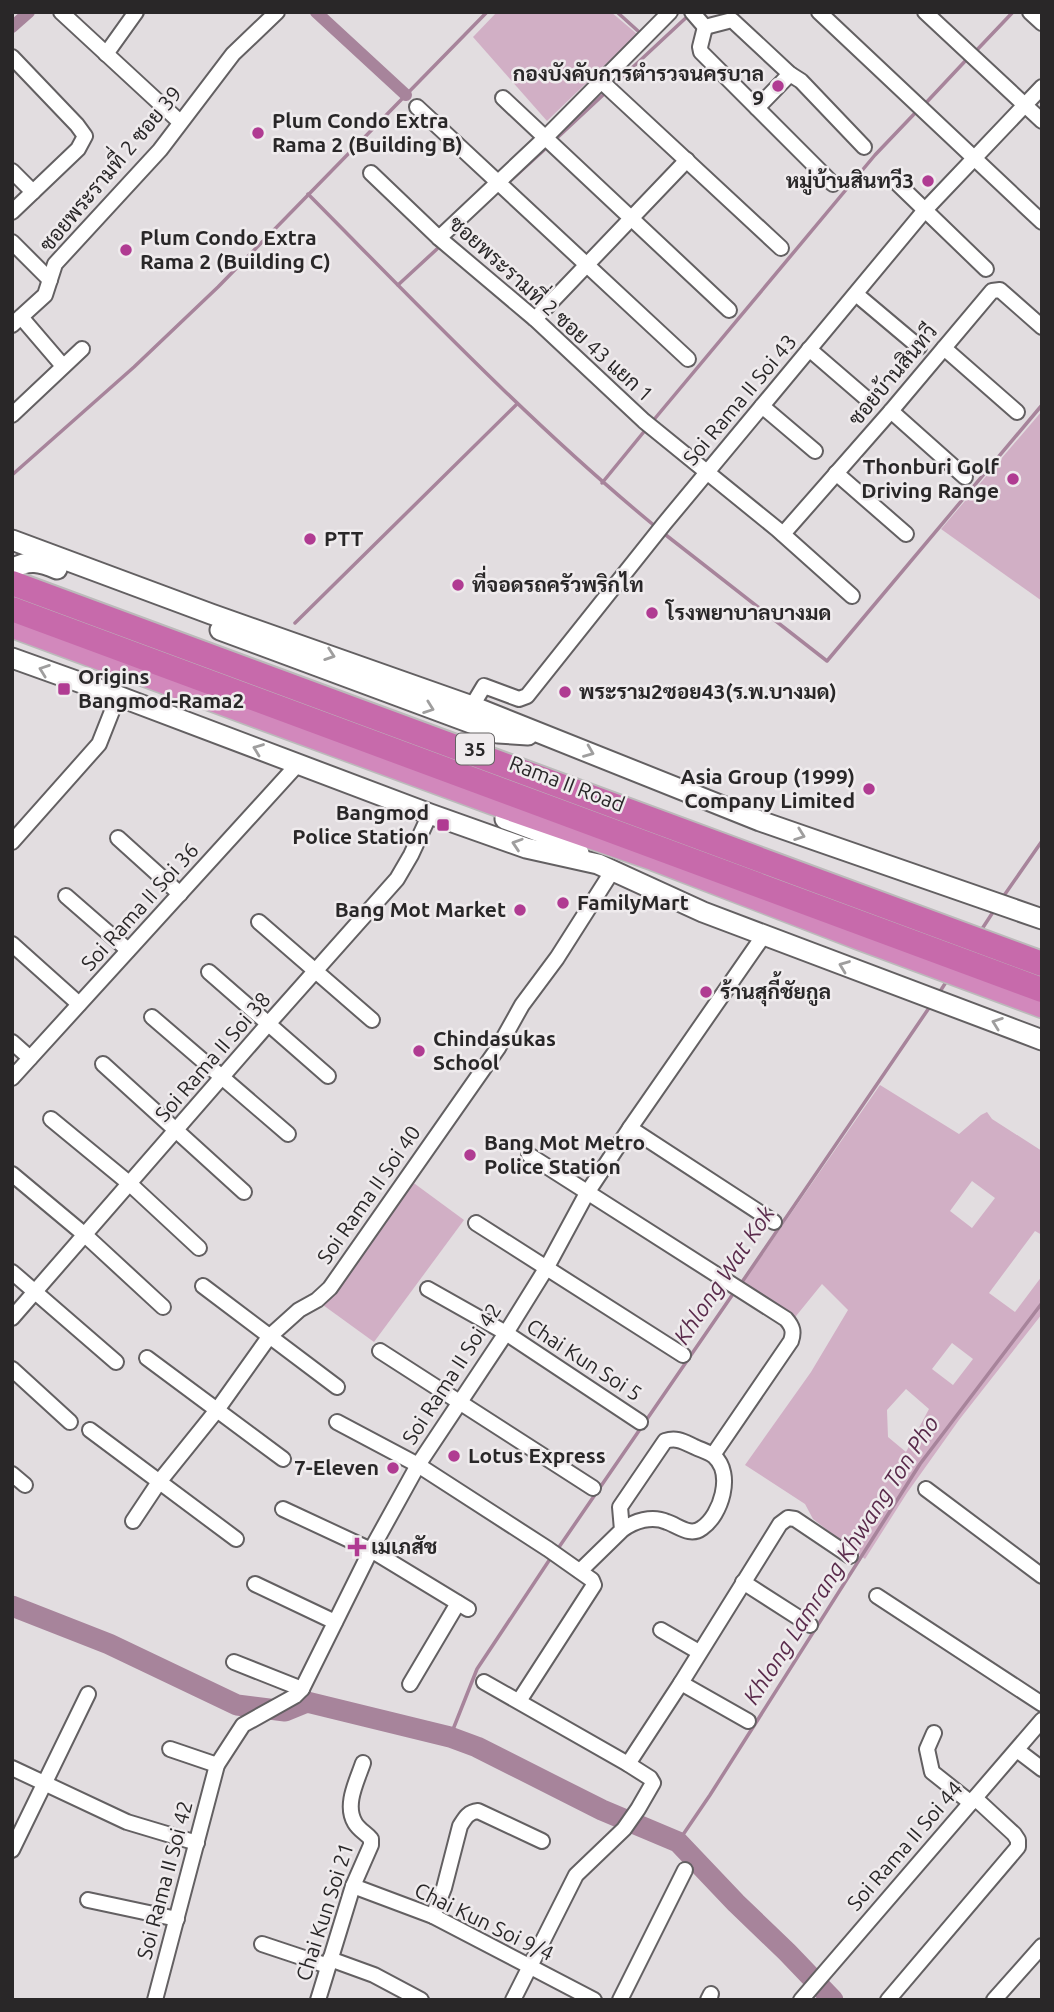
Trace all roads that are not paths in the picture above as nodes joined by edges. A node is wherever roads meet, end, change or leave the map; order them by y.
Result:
1 (61, 12) edge
2 (136, 12) edge
3 (277, 12) edge
4 (670, 12) edge
5 (692, 12) edge
6 (820, 12) edge
7 (925, 12) edge
8 (1030, 12) edge
9 (1042, 23) edge
10 (705, 27) junction
11 (106, 54) junction
12 (12, 57) edge
13 (790, 74) junction
14 (601, 80) junction
15 (1042, 87) edge
16 (503, 99) dead end
17 (1025, 105) junction
18 (417, 107) dead end
19 (757, 108) junction
20 (1042, 121) edge
21 (180, 122) junction
22 (545, 138) junction
23 (864, 147) dead end
24 (974, 159) junction
25 (687, 160) junction
26 (12, 172) edge
27 (371, 173) dead end
28 (498, 183) junction
29 (833, 184) dead end
30 (898, 184) dead end
31 (33, 192) junction
32 (925, 210) junction
33 (12, 212) edge
34 (632, 219) junction
35 (1042, 222) edge
36 (439, 238) junction
37 (12, 242) edge
38 (782, 248) dead end
39 (587, 265) junction
40 (986, 269) dead end
41 (50, 280) junction
42 (856, 294) junction
43 (730, 310) dead end
44 (535, 319) junction
45 (17, 321) edge
46 (1042, 327) edge
47 (919, 347) dead end
48 (944, 348) junction
49 (82, 349) dead end
50 (809, 349) junction
51 (688, 359) dead end
52 (63, 366) junction
53 (867, 399) dead end
54 (762, 406) junction
55 (891, 411) junction
56 (1017, 412) dead end
57 (12, 415) edge
58 (815, 451) dead end
59 (708, 472) junction
60 (836, 473) junction
61 (965, 477) dead end
62 (783, 534) junction
63 (906, 534) dead end
64 (12, 540) edge
65 (12, 569) edge
66 (12, 577) edge
67 (12, 583) edge
68 (852, 596) dead end
69 (12, 609) edge
70 (12, 626) edge
71 (12, 635) edge
72 (12, 658) edge
73 (118, 696) junction
74 (472, 706) junction
75 (548, 737) junction
76 (298, 764) junction
77 (430, 814) junction
78 (118, 838) dead end
79 (12, 842) edge
80 (606, 867) junction
81 (180, 894) junction
82 (66, 896) dead end
83 (1042, 919) edge
84 (259, 922) dead end
85 (764, 935) junction
86 (12, 944) edge
87 (128, 950) junction
88 (1042, 963) edge
89 (316, 971) junction
90 (209, 972) dead end
91 (1042, 990) edge
92 (79, 1004) junction
93 (1042, 1006) edge
94 (152, 1017) dead end
95 (372, 1020) dead end
96 (269, 1023) junction
97 (1042, 1040) edge
98 (12, 1042) edge
99 (30, 1058) junction
100 (103, 1064) dead end
101 (328, 1076) dead end
102 (12, 1078) edge
103 (222, 1079) junction
104 (51, 1119) dead end
105 (630, 1128) junction
106 (177, 1130) junction
107 (288, 1134) dead end
108 (529, 1155) dead end
109 (12, 1174) edge
110 (130, 1184) junction
111 (244, 1192) dead end
112 (587, 1193) junction
113 (476, 1223) dead end
114 (774, 1223) dead end
115 (85, 1235) junction
116 (200, 1248) dead end
117 (547, 1267) junction
118 (12, 1272) edge
119 (203, 1286) dead end
120 (428, 1289) dead end
121 (35, 1291) junction
122 (163, 1307) dead end
123 (12, 1318) edge
124 (506, 1333) junction
125 (269, 1337) junction
126 (380, 1351) dead end
127 (683, 1355) dead end
128 (147, 1358) dead end
129 (116, 1362) dead end
130 (12, 1369) edge
131 (337, 1387) dead end
132 (460, 1403) junction
133 (217, 1410) junction
134 (70, 1422) dead end
135 (337, 1422) dead end
136 (640, 1422) dead end
137 (90, 1430) dead end
138 (713, 1455) junction
139 (283, 1459) dead end
140 (418, 1465) junction
141 (12, 1474) edge
142 (159, 1482) junction
143 (25, 1485) dead end
144 (593, 1488) dead end
145 (926, 1489) dead end
146 (283, 1508) dead end
147 (133, 1521) dead end
148 (622, 1530) junction
149 (236, 1539) dead end
150 (371, 1550) junction
151 (850, 1556) dead end
152 (580, 1571) junction
153 (1042, 1576) edge
154 (743, 1582) junction
155 (256, 1584) dead end
156 (877, 1596) dead end
157 (335, 1622) junction
158 (810, 1625) dead end
159 (661, 1630) dead end
160 (699, 1652) junction
161 (234, 1662) dead end
162 (484, 1682) dead end
163 (681, 1682) junction
164 (410, 1685) dead end
165 (302, 1689) junction
166 (88, 1694) dead end
167 (519, 1701) junction
168 (1042, 1704) edge
169 (1042, 1720) edge
170 (748, 1721) dead end
171 (934, 1732) dead end
172 (170, 1749) dead end
173 (1017, 1750) junction
174 (362, 1763) dead end
175 (628, 1763) junction
176 (217, 1765) junction
177 (12, 1768) edge
178 (1042, 1769) edge
179 (43, 1783) junction
180 (973, 1801) junction
181 (542, 1841) dead end
182 (197, 1843) junction
183 (12, 1850) edge
184 (685, 1870) dead end
185 (354, 1886) junction
186 (88, 1900) dead end
187 (433, 1916) junction
188 (177, 1919) junction
189 (262, 1944) dead end
190 (1042, 1946) edge
191 (329, 1962) junction
192 (529, 1967) junction
193 (805, 1995) edge
194 (155, 2000) edge
195 (318, 2000) edge
196 (421, 2000) edge
197 (513, 2000) edge
198 (594, 2000) edge
199 (620, 2000) edge
200 (888, 2000) edge
201 (994, 2000) edge

1 - 11 street
2 - 11 street
3 - 21 street, ซอยพระรามที่ 2 ซอย 39
4 - 14 street
5 - 10 street
6 - 24 street
7 - 17 street
8 - 9 street
10 - 13 street
10 - 19 street
11 - 21 street
12 - 31 street
13 - 19 street
13 - 23 street
14 - 22 street
14 - 25 street
15 - 17 street, Soi Rama II Soi 43
16 - 22 street
17 - 20 street
17 - 24 street, Soi Rama II Soi 43
18 - 28 street
19 - 29 street
21 - 41 street, ซอยพระรามที่ 2 ซอย 39
22 - 28 street
22 - 34 street
24 - 32 street, Soi Rama II Soi 43
24 - 35 street
25 - 34 street
25 - 38 street
26 - 31 street
27 - 36 street, ซอยพระรามที่ 2 ซอย 43 แยก 1
28 - 36 street
28 - 39 street
30 - 32 street
31 - 33 street
32 - 40 street
32 - 42 street, Soi Rama II Soi 43
34 - 39 street
34 - 43 street
36 - 44 street, ซอยพระรามที่ 2 ซอย 43 แยก 1
37 - 41 street
39 - 44 street
39 - 51 street
41 - 45 street, ซอยพระรามที่ 2 ซอย 39
42 - 47 street
42 - 50 street, Soi Rama II Soi 43
44 - 59 street, ซอยพระรามที่ 2 ซอย 43 แยก 1
45 - 52 street
46 - 48 street, ซอยบ้านสินทวี
48 - 55 street, ซอยบ้านสินทวี
48 - 56 street
49 - 52 street
50 - 53 street
50 - 54 street, Soi Rama II Soi 43
52 - 57 street
54 - 58 street
54 - 59 street, Soi Rama II Soi 43
55 - 60 street, ซอยบ้านสินทวี
55 - 61 street
59 - 62 street
59 - 74 street, Soi Rama II Soi 43
60 - 62 street, ซอยบ้านสินทวี
60 - 63 street
62 - 68 street
64 -> 74 main road, Rama II Road / 35
65 -> 75 main road
66 - 88 highway, Rama II Road / 35
67 - 88 highway
69 - 91 highway
70 - 93 highway, Rama II Road / 35
71 - 80 main road
73 -> 72 main road
76 -> 73 main road
73 - 79 street
74 - 75 main road, Rama II Road / 35
75 -> 83 main road, Rama II Road / 35
76 - 77 main road
76 - 81 street, Soi Rama II Soi 36
80 -> 77 main road
77 - 89 street, Soi Rama II Soi 38
78 - 81 street
80 - 85 main road
80 - 125 street, Soi Rama II Soi 40
81 - 87 street, Soi Rama II Soi 36
82 - 87 street
84 - 89 street
97 -> 85 main road
85 - 105 street, Soi Rama II Soi 42
86 - 92 street
87 - 92 street, Soi Rama II Soi 36
89 - 95 street
89 - 96 street, Soi Rama II Soi 38
90 - 96 street
92 - 99 street, Soi Rama II Soi 36
94 - 103 street
96 - 101 street
96 - 103 street, Soi Rama II Soi 38
98 - 99 street
99 - 102 street, Soi Rama II Soi 36
100 - 106 street
103 - 106 street, Soi Rama II Soi 38
103 - 107 street
104 - 110 street
105 - 112 street, Soi Rama II Soi 42
105 - 114 street
106 - 110 street, Soi Rama II Soi 38
106 - 111 street
108 - 112 street
109 - 115 street
110 - 115 street, Soi Rama II Soi 38
110 - 116 street
112 - 117 street, Soi Rama II Soi 42
112 - 138 street
113 - 117 street
115 - 121 street, Soi Rama II Soi 38
115 - 122 street
117 - 124 street, Soi Rama II Soi 42
117 - 127 street
118 - 121 street
119 - 125 street
120 - 124 street, Chai Kun Soi 5
121 - 123 street, Soi Rama II Soi 38
121 - 129 street
124 - 132 street, Soi Rama II Soi 42
124 - 136 street, Chai Kun Soi 5
125 - 131 street
125 - 133 street, Soi Rama II Soi 40
126 - 132 street
128 - 133 street
130 - 134 street
132 - 140 street, Soi Rama II Soi 42
132 - 144 street
133 - 139 street
133 - 142 street, Soi Rama II Soi 40
135 - 140 street
137 - 142 street
138 - 148 street
138 - 148 street
140 - 150 street, Soi Rama II Soi 42
140 - 152 street
141 - 143 street
142 - 147 street, Soi Rama II Soi 40
142 - 149 street
145 - 153 street
146 - 150 street
148 - 152 street
150 - 157 street, Soi Rama II Soi 42
150 - 164 street
151 - 154 street
152 - 167 street
154 - 158 street
154 - 160 street
155 - 157 street
156 - 168 street
157 - 165 street, Soi Rama II Soi 42
159 - 160 street
160 - 163 street
161 - 165 street
162 - 167 street
163 - 170 street
163 - 175 street
165 - 176 street, Soi Rama II Soi 42
166 - 179 street
167 - 175 street
169 - 173 street, Soi Rama II Soi 44
171 - 180 street
172 - 176 street
173 - 178 street
173 - 180 street, Soi Rama II Soi 44
174 - 185 street, Chai Kun Soi 21
175 - 192 street
176 - 182 street, Soi Rama II Soi 42
177 - 179 street
179 - 182 street
179 - 183 street
180 - 193 street, Soi Rama II Soi 44
180 - 200 street
181 - 187 street
182 - 188 street, Soi Rama II Soi 42
184 - 199 street
185 - 187 street, Chai Kun Soi 9/4
185 - 191 street, Chai Kun Soi 21
186 - 188 street
187 - 192 street, Chai Kun Soi 9/4
188 - 194 street, Soi Rama II Soi 42
189 - 191 street
190 - 201 street
191 - 195 street, Chai Kun Soi 21
191 - 196 street
192 - 197 street
192 - 198 street, Chai Kun Soi 9/4

